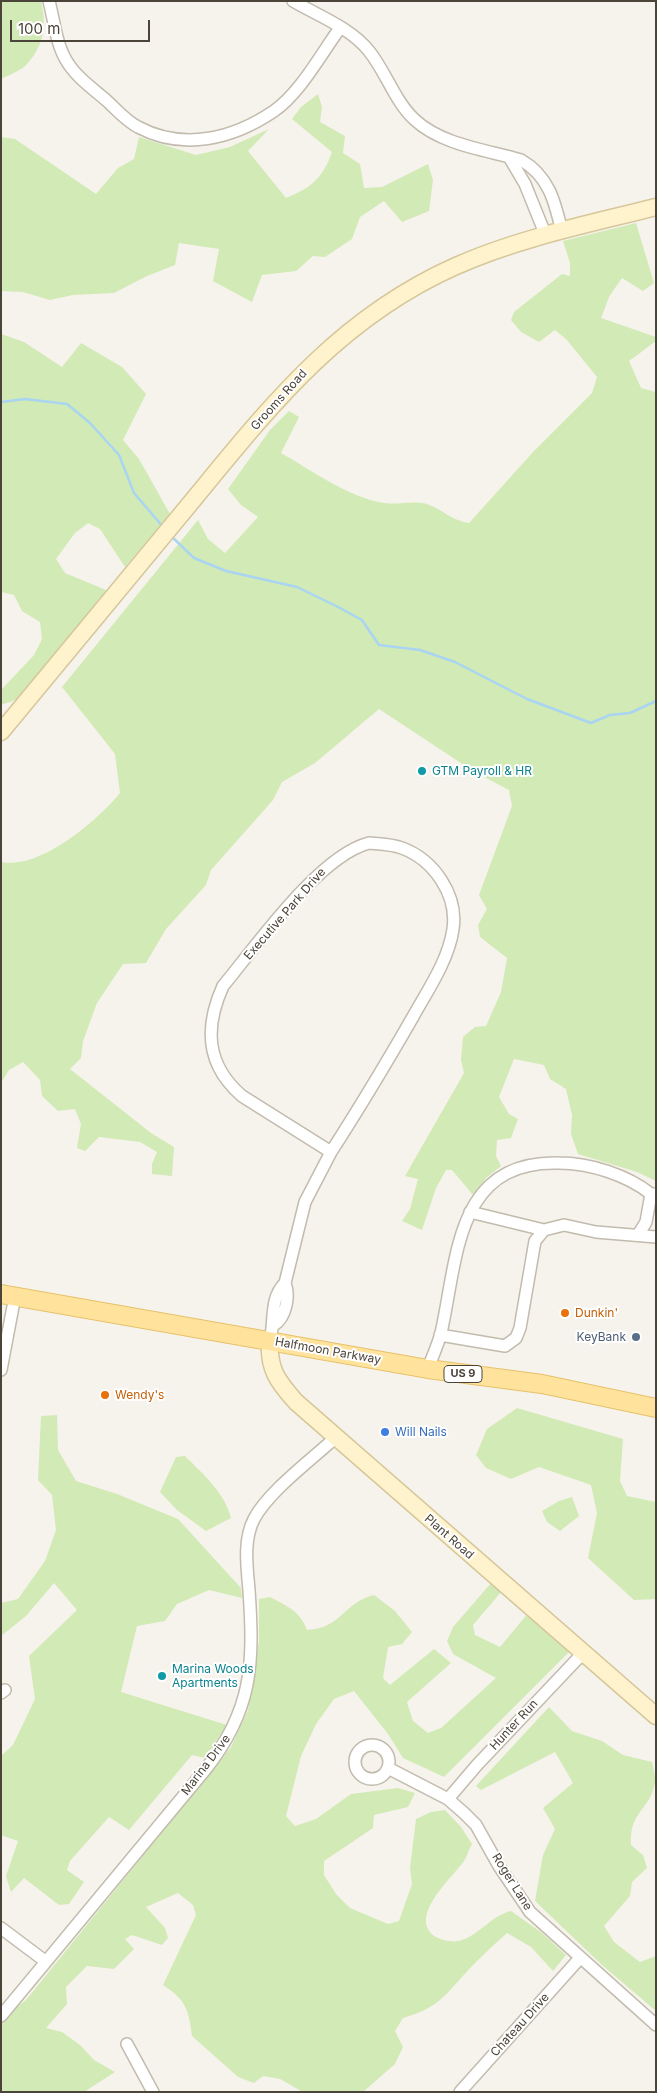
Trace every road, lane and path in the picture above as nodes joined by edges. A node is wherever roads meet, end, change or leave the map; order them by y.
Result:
1 (49, 1) edge
2 (293, 1) edge
3 (340, 28) junction
4 (509, 157) junction
5 (656, 207) edge
6 (554, 234) junction
7 (2, 731) edge
8 (332, 1152) junction
9 (654, 1194) edge
10 (470, 1212) junction
11 (544, 1230) junction
12 (638, 1235) junction
13 (656, 1236) edge
14 (8, 1295) edge
15 (272, 1333) junction
16 (440, 1335) junction
17 (428, 1369) junction
18 (1, 1370) edge
19 (656, 1408) edge
20 (335, 1438) junction
21 (583, 1652) junction
22 (656, 1716) edge
23 (388, 1768) dead end
24 (448, 1800) junction
25 (1, 1928) edge
26 (580, 1958) junction
27 (46, 1961) junction
28 (1, 2016) edge
29 (656, 2024) edge
30 (127, 2044) dead end
31 (153, 2092) edge
32 (460, 2092) edge

1 - 3 street
2 - 3 street
3 - 4 street
4 - 6 street
4 - 6 street
5 - 6 street, Grooms Road
6 - 7 street, Grooms Road
8 - 8 street, Executive Park Drive
8 - 15 street, Executive Park Drive
9 - 10 street
9 - 12 street
10 - 11 street
10 - 16 street
11 - 12 street
11 - 16 street
12 - 13 street
14 - 15 main road, Halfmoon Parkway / US 9
14 - 18 street
15 - 17 main road, Halfmoon Parkway / US 9
15 - 20 street, Plant Road
16 - 17 street
17 - 19 main road, Halfmoon Parkway / US 9
20 - 21 street, Plant Road
20 - 27 street, Marina Drive
21 - 22 street, Plant Road
21 - 24 street, Hunter Run
23 - 24 street, Roger Lane
24 - 26 street, Roger Lane
25 - 27 street
26 - 29 street, Roger Lane
26 - 32 street, Chateau Drive
27 - 28 street, Marina Drive
30 - 31 street

